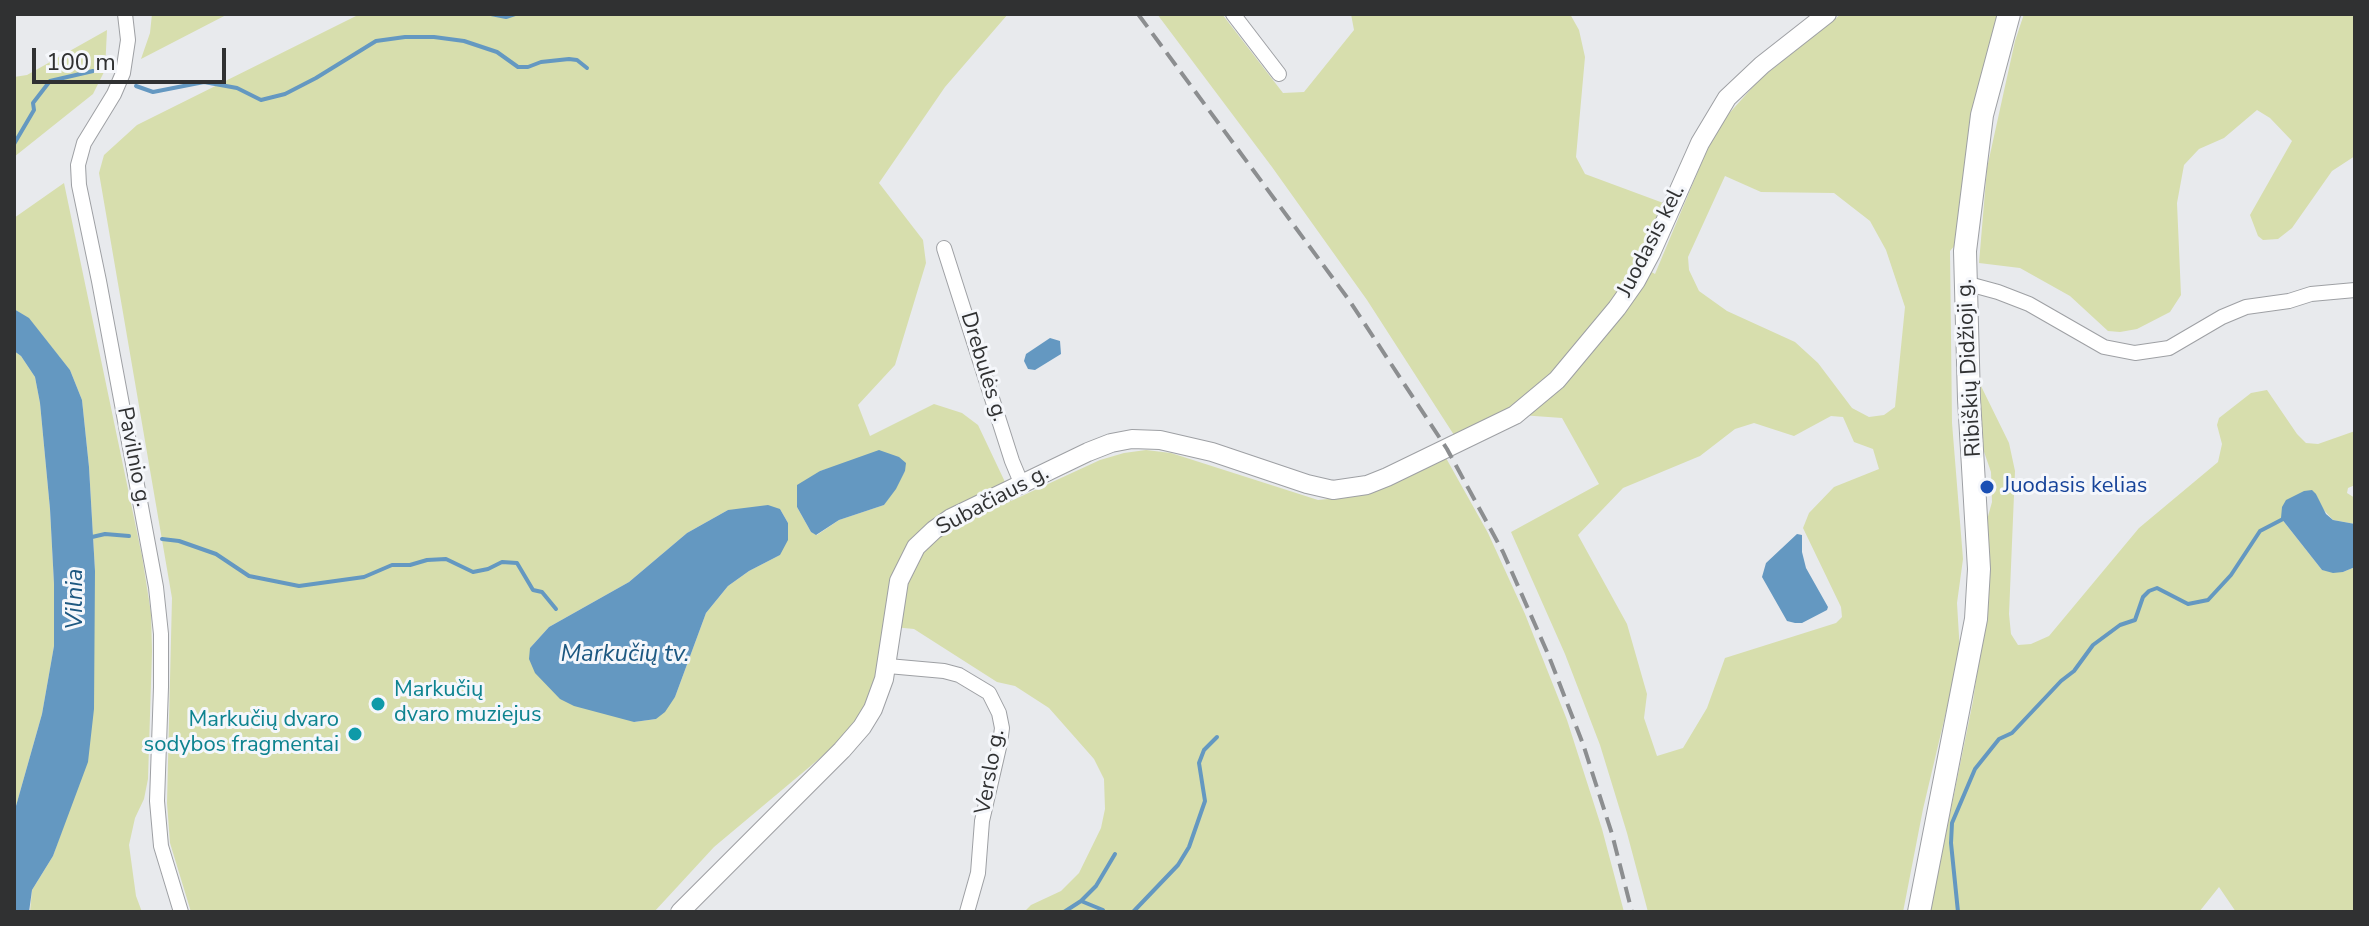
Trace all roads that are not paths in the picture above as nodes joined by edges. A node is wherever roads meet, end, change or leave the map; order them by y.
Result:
1 (125, 14) edge
2 (1233, 14) edge
3 (2009, 14) edge
4 (1818, 17) edge
5 (1279, 74) dead end
6 (944, 248) dead end
7 (1965, 283) junction
8 (2355, 290) edge
9 (1454, 445) joint
10 (1022, 485) junction
11 (888, 666) junction
12 (181, 912) edge
13 (680, 912) edge
14 (967, 912) edge
15 (1919, 912) edge

1 - 12 street, Pavilnio g.
2 - 5 street
3 - 7 main road, Ribiškių Didžioji g.
4 - 9 street, Juodasis kel.
6 - 10 street, Drebulės g.
7 - 8 street
7 - 15 main road, Ribiškių Didžioji g.
9 - 10 street, Subačiaus g.
10 - 11 street, Subačiaus g.
11 - 13 street, Subačiaus g.
11 - 14 street, Verslo g.

